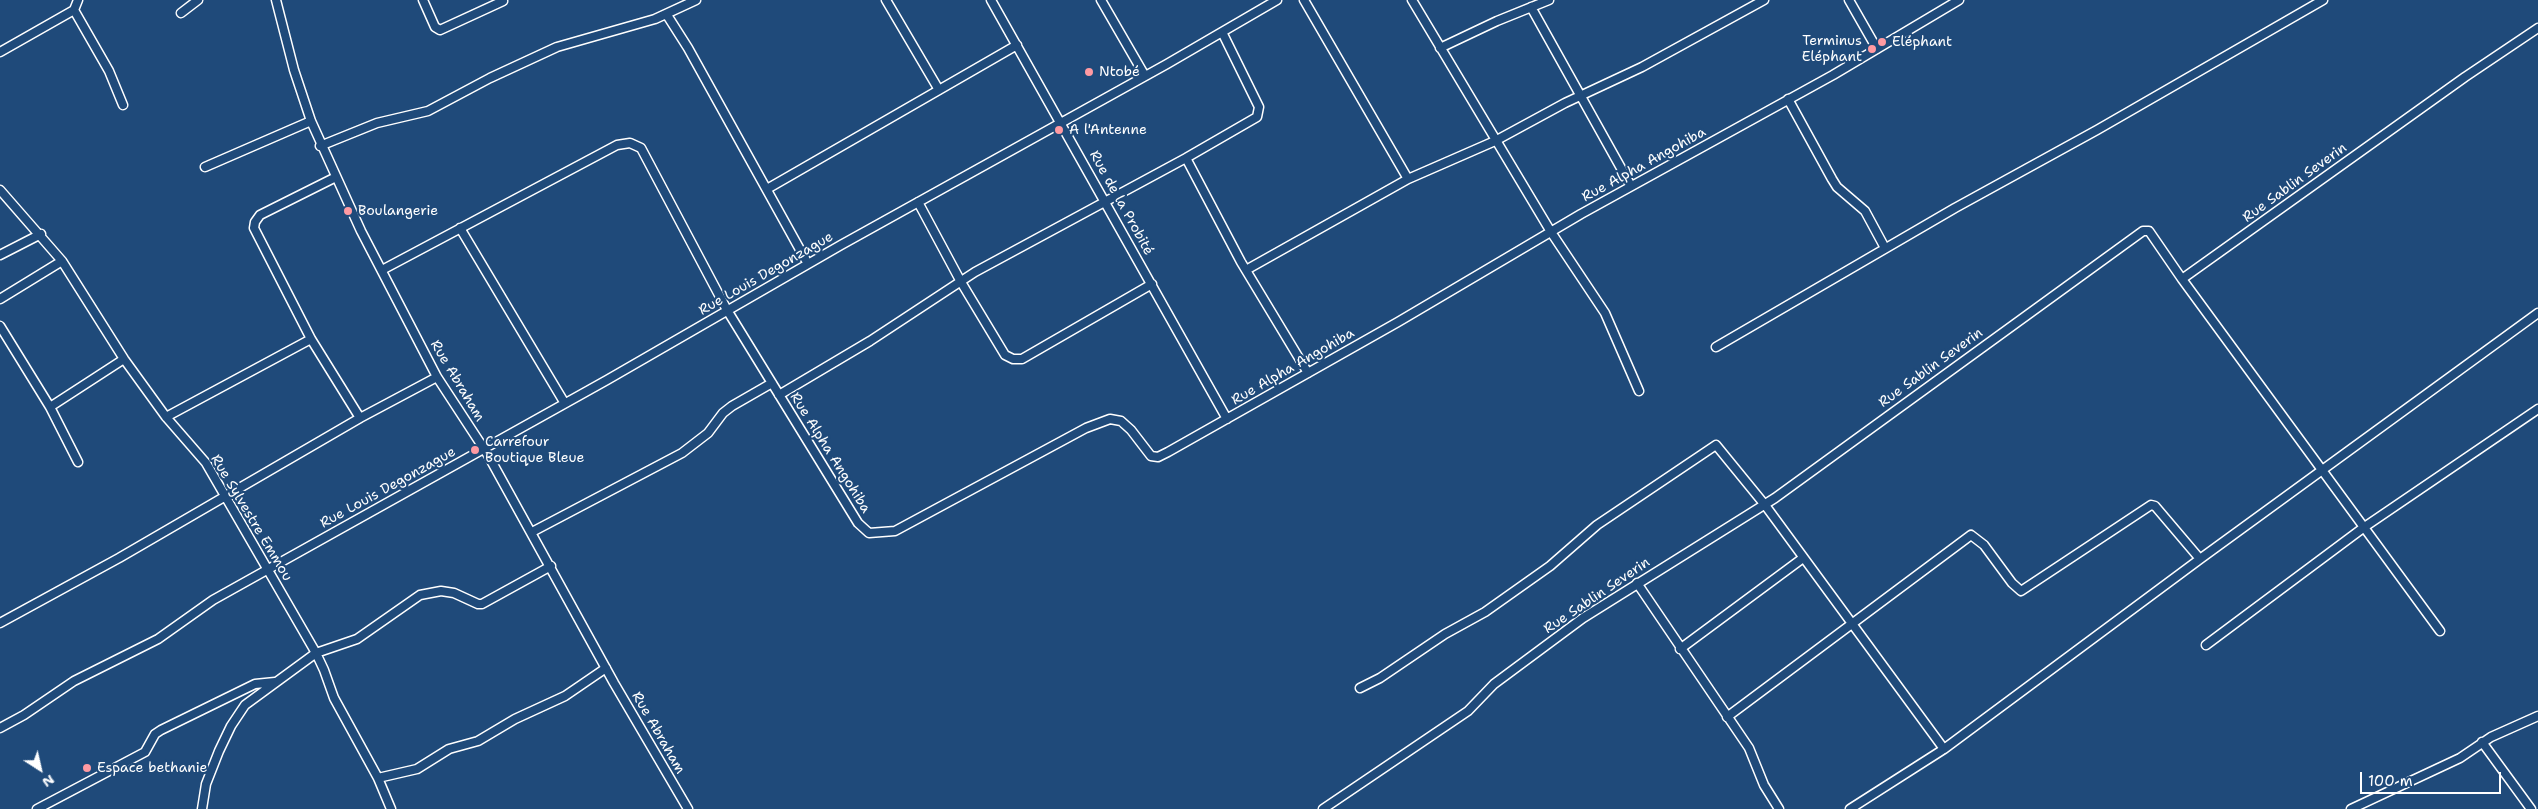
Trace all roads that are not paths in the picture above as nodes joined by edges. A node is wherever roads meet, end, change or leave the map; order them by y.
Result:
1 (78, 0) edge
2 (198, 0) edge
3 (276, 0) edge
4 (423, 0) edge
5 (696, 0) edge
6 (886, 0) edge
7 (991, 0) edge
8 (1101, 0) edge
9 (1277, 0) edge
10 (1304, 0) edge
11 (1549, 0) edge
12 (1764, 0) edge
13 (1849, 0) edge
14 (2323, 0) edge
15 (503, 1) edge
16 (1415, 1) edge
17 (1954, 1) edge
18 (1531, 8) junction
19 (74, 10) junction
20 (181, 13) dead end
21 (667, 15) junction
22 (2538, 28) edge
23 (1222, 32) junction
24 (1017, 45) junction
25 (1440, 48) junction
26 (1877, 49) junction
27 (0, 52) edge
28 (1145, 76) junction
29 (940, 90) junction
30 (1582, 97) junction
31 (1788, 100) junction
32 (123, 105) dead end
33 (311, 121) junction
34 (1061, 122) junction
35 (1495, 141) junction
36 (320, 146) junction
37 (1186, 158) junction
38 (205, 168) dead end
39 (336, 177) junction
40 (1408, 179) junction
41 (1631, 186) junction
42 (0, 190) edge
43 (768, 190) junction
44 (1106, 201) junction
45 (918, 202) junction
46 (460, 228) junction
47 (1550, 232) junction
48 (41, 234) junction
49 (1885, 248) junction
50 (0, 254) edge
51 (62, 260) junction
52 (808, 264) junction
53 (382, 270) junction
54 (1246, 270) junction
55 (2182, 279) junction
56 (961, 282) junction
57 (1152, 284) junction
58 (0, 299) edge
59 (727, 310) junction
60 (2538, 313) edge
61 (0, 326) edge
62 (311, 339) junction
63 (1716, 347) dead end
64 (124, 359) junction
65 (1308, 373) junction
66 (437, 377) junction
67 (772, 383) junction
68 (1639, 391) dead end
69 (779, 395) junction
70 (564, 402) junction
71 (50, 407) junction
72 (2538, 409) edge
73 (166, 417) junction
74 (360, 418) junction
75 (1227, 419) junction
76 (484, 448) junction
77 (78, 462) dead end
78 (2321, 470) junction
79 (225, 496) junction
80 (1765, 505) junction
81 (2363, 528) junction
82 (532, 532) junction
83 (1803, 558) junction
84 (2200, 559) junction
85 (551, 566) junction
86 (268, 570) junction
87 (1637, 583) junction
88 (0, 623) edge
89 (1853, 625) junction
90 (2440, 631) dead end
91 (2206, 645) dead end
92 (1680, 649) junction
93 (316, 654) junction
94 (606, 668) junction
95 (275, 682) junction
96 (1360, 688) dead end
97 (2538, 716) edge
98 (1727, 717) junction
99 (0, 728) edge
100 (2482, 742) junction
101 (1944, 749) junction
102 (378, 778) junction
103 (37, 809) edge
104 (202, 809) edge
105 (391, 809) edge
106 (688, 809) edge
107 (1323, 809) edge
108 (1779, 809) edge
109 (1850, 809) edge
110 (2351, 809) edge
111 (2531, 809) edge

1 - 19 street
2 - 20 street
3 - 33 street, Rue Abraham
4 - 15 street
5 - 21 street
6 - 29 street
7 - 24 street, Rue de la Probité
8 - 28 street
9 - 23 street, Rue Louis Degonzague
10 - 40 street
11 - 18 street
12 - 30 street
13 - 26 street
14 - 49 street
16 - 25 street
17 - 26 street, Rue Alpha Angohiba
18 - 25 street
18 - 30 street
19 - 27 street
19 - 32 street
21 - 36 street
21 - 43 street
22 - 55 street, Rue Sablin Severin
23 - 28 street, Rue Louis Degonzague
23 - 37 street
24 - 29 street
24 - 34 street, Rue de la Probité
25 - 35 street
26 - 31 street, Rue Alpha Angohiba
28 - 34 street, Rue Louis Degonzague
29 - 43 street
30 - 35 street
30 - 41 street
31 - 41 street, Rue Alpha Angohiba
31 - 49 street
33 - 36 street, Rue Abraham
33 - 38 street
34 - 44 street, Rue de la Probité
34 - 45 street, Rue Louis Degonzague
35 - 40 street
35 - 47 street
36 - 39 street, Rue Abraham
37 - 44 street
37 - 54 street
39 - 53 street, Rue Abraham
39 - 62 street
40 - 54 street
41 - 47 street, Rue Alpha Angohiba
42 - 48 street, Rue Sylvestre Emmou
43 - 52 street
44 - 56 street
44 - 57 street, Rue de la Probité
45 - 52 street, Rue Louis Degonzague
45 - 56 street
46 - 53 street, Rue Alpha Angohiba
46 - 59 street, Rue Alpha Angohiba
46 - 70 street
47 - 65 street, Rue Alpha Angohiba
47 - 68 street
48 - 50 street
48 - 51 street, Rue Sylvestre Emmou
49 - 63 street
51 - 58 street
51 - 64 street, Rue Sylvestre Emmou
52 - 59 street, Rue Louis Degonzague
53 - 66 street, Rue Abraham
54 - 65 street
55 - 78 street
55 - 80 street, Rue Sablin Severin
56 - 57 street
56 - 69 street
57 - 75 street, Rue de la Probité
59 - 67 street, Rue Alpha Angohiba
59 - 70 street, Rue Louis Degonzague
60 - 78 street
61 - 71 street
62 - 73 street
62 - 74 street
64 - 71 street
64 - 73 street, Rue Sylvestre Emmou
65 - 75 street, Rue Alpha Angohiba
66 - 74 street
66 - 76 street, Rue Abraham
67 - 69 street, Rue Alpha Angohiba
67 - 82 street
69 - 75 street, Rue Alpha Angohiba
70 - 76 street, Rue Louis Degonzague
71 - 77 street
72 - 81 street
73 - 79 street, Rue Sylvestre Emmou
74 - 79 street
76 - 82 street, Rue Abraham
76 - 86 street, Rue Louis Degonzague
78 - 81 street
78 - 84 street
79 - 86 street, Rue Sylvestre Emmou
79 - 88 street
80 - 83 street
80 - 87 street, Rue Sablin Severin
80 - 96 street
81 - 90 street
81 - 91 street
82 - 85 street, Rue Abraham
83 - 89 street
83 - 92 street
84 - 89 street
84 - 101 street
85 - 93 street
85 - 94 street, Rue Abraham
86 - 93 street, Rue Sylvestre Emmou
86 - 99 street, Rue Louis Degonzague
87 - 92 street
87 - 107 street, Rue Sablin Severin
89 - 98 street
89 - 101 street
92 - 98 street
93 - 95 street
93 - 102 street, Rue Sylvestre Emmou
94 - 102 street
94 - 106 street, Rue Abraham
95 - 103 street
95 - 104 street
97 - 100 street
98 - 108 street
100 - 110 street
100 - 111 street
101 - 109 street
102 - 105 street, Rue Sylvestre Emmou

